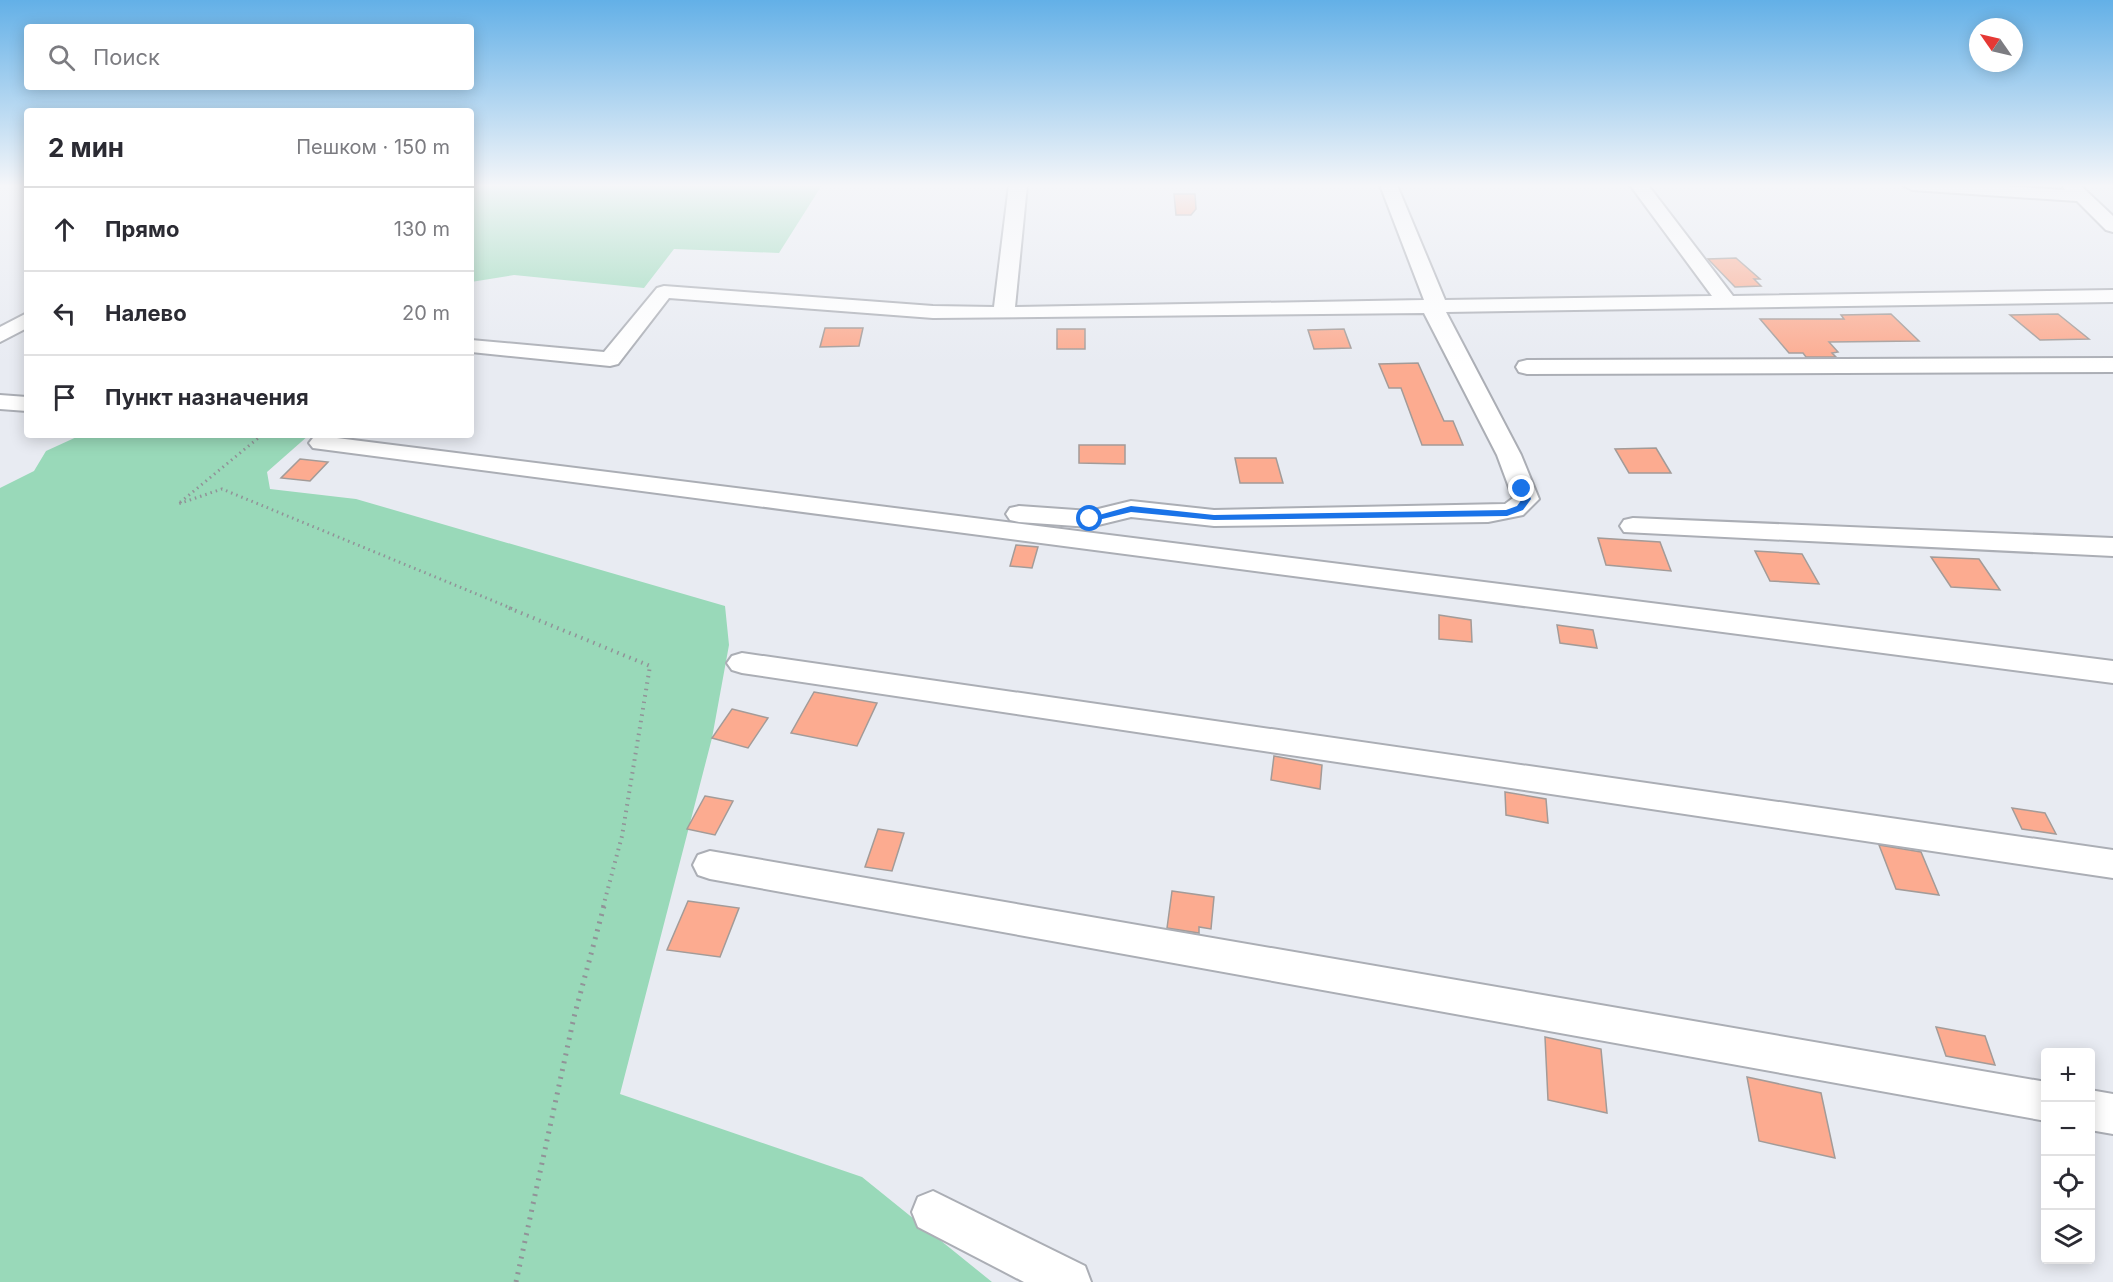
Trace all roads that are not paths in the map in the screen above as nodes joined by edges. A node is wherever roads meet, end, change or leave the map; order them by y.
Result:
1 (1012, 245) edge
2 (1411, 245) edge
3 (1684, 245) edge
4 (2113, 296) edge
5 (1728, 303) junction
6 (1435, 309) junction
7 (1004, 314) junction
8 (24, 321) edge
9 (0, 336) edge
10 (474, 346) edge
11 (2111, 366) edge
12 (1527, 367) dead end
13 (0, 402) edge
14 (24, 404) edge
15 (321, 443) dead end
16 (962, 506) dead end
17 (1633, 526) dead end
18 (2113, 548) edge
19 (742, 663) dead end
20 (2113, 672) edge
21 (2113, 864) edge
22 (710, 865) dead end
23 (2041, 1101) edge
24 (2095, 1111) edge
25 (2113, 1114) edge
26 (933, 1212) dead end
27 (1069, 1282) edge

1 - 7 street
2 - 6 street
3 - 5 street
4 - 5 street
5 - 6 street
6 - 7 street
6 - 16 street
7 - 10 street
8 - 9 street
11 - 12 street
13 - 14 street
15 - 20 street
17 - 18 street
19 - 21 street
22 - 23 street
24 - 25 street
26 - 27 street

